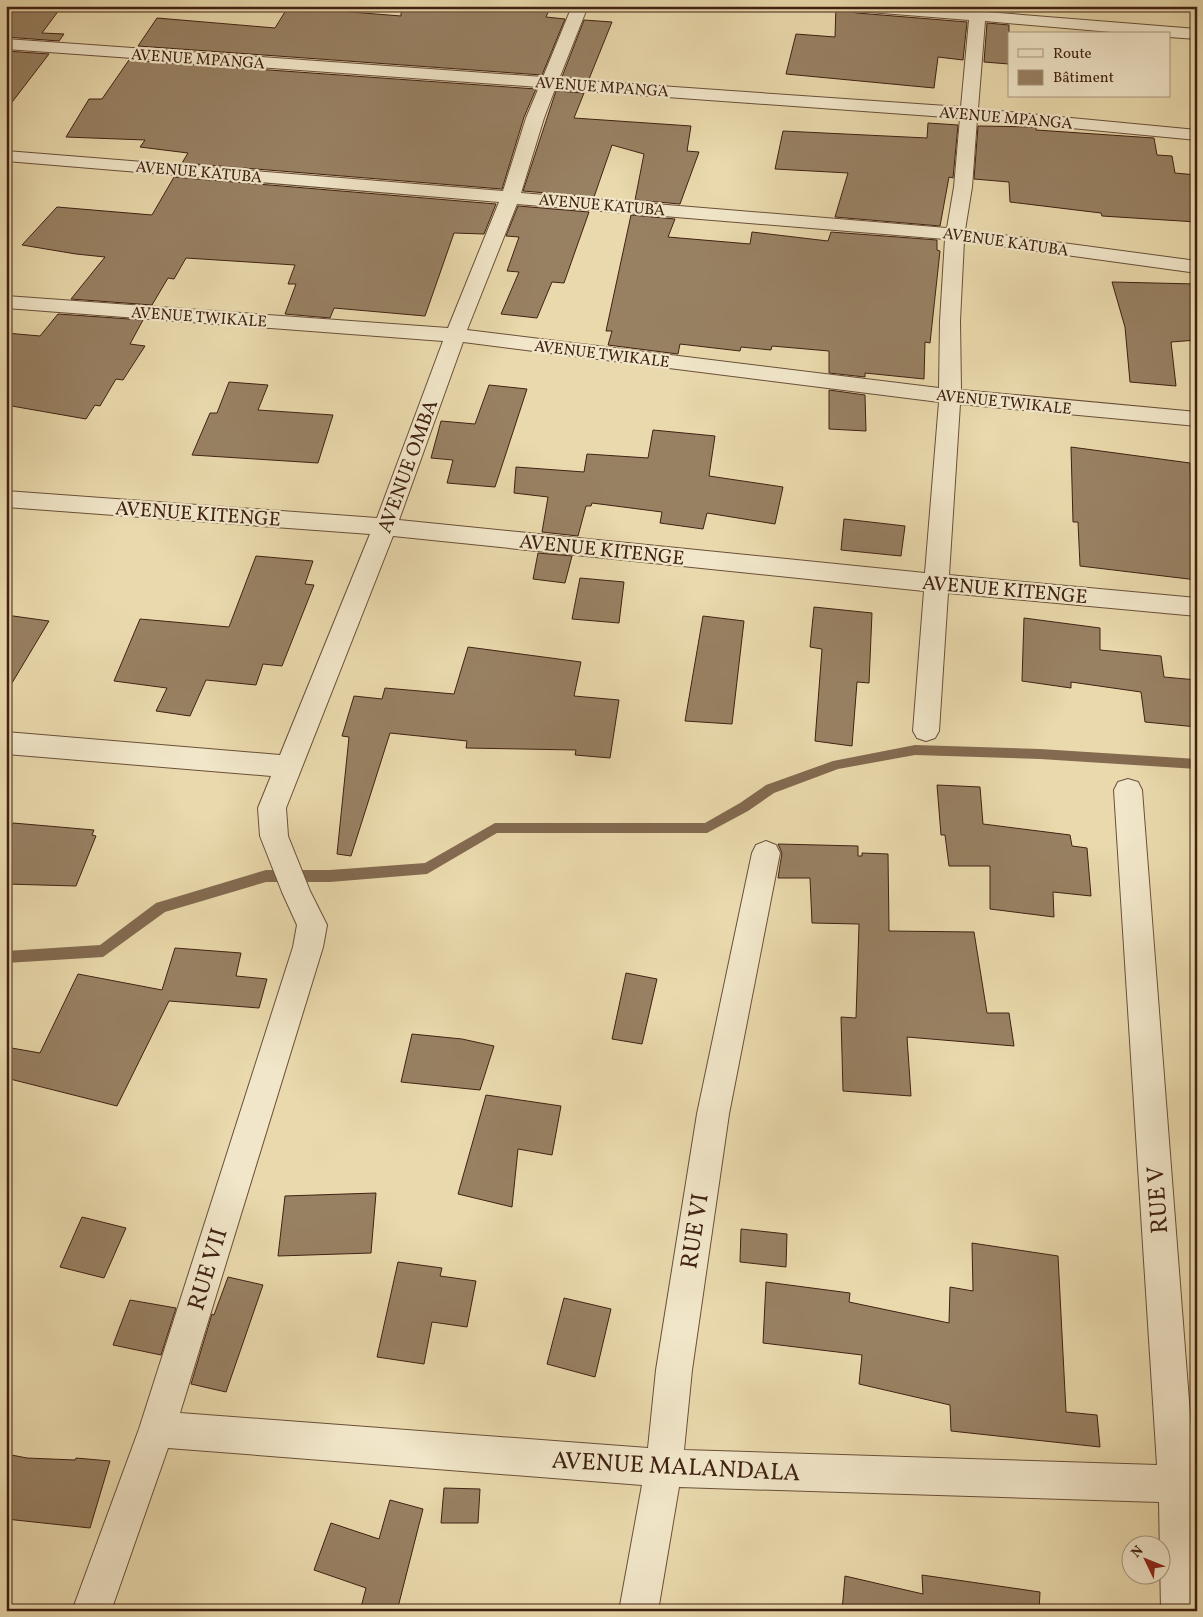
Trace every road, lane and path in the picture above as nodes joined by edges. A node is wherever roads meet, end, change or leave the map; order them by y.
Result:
1 (580, 6) edge
2 (858, 6) edge
3 (979, 11) edge
4 (1197, 34) edge
5 (6, 44) edge
6 (549, 82) junction
7 (969, 113) junction
8 (1197, 135) edge
9 (6, 156) edge
10 (511, 196) junction
11 (956, 234) junction
12 (1197, 267) edge
13 (6, 302) edge
14 (455, 335) junction
15 (950, 396) junction
16 (1197, 419) edge
17 (6, 499) edge
18 (385, 527) junction
19 (937, 583) junction
20 (1197, 607) edge
21 (926, 731) dead end
22 (6, 743) edge
23 (288, 767) junction
24 (1128, 790) dead end
25 (766, 853) dead end
26 (312, 925) joint
27 (157, 1429) junction
28 (664, 1468) junction
29 (1187, 1484) edge
30 (91, 1611) edge
31 (638, 1611) edge
32 (1180, 1611) edge

1 - 6 street, AVENUE OMBA
2 - 3 street
3 - 4 street
3 - 7 street
5 - 6 street, AVENUE MPANGA
6 - 7 street, AVENUE MPANGA
6 - 10 street, AVENUE OMBA
7 - 8 street, AVENUE MPANGA
7 - 11 street
9 - 10 street, AVENUE KATUBA
10 - 11 street, AVENUE KATUBA
10 - 14 street, AVENUE OMBA
11 - 12 street, AVENUE KATUBA
11 - 15 street
13 - 14 street, AVENUE TWIKALE
14 - 15 street, AVENUE TWIKALE
14 - 18 street, AVENUE OMBA
15 - 16 street, AVENUE TWIKALE
15 - 19 street
17 - 18 street, AVENUE KITENGE
18 - 19 street, AVENUE KITENGE
18 - 23 street, AVENUE OMBA
19 - 20 street, AVENUE KITENGE
19 - 21 street
22 - 23 street
23 - 26 street, AVENUE OMBA
24 - 29 street, RUE V
25 - 28 street, RUE VI
26 - 27 street, RUE VII
27 - 28 street, AVENUE MALANDALA
27 - 30 street, RUE VII
28 - 29 street, AVENUE MALANDALA
28 - 31 street, RUE VI
29 - 32 street, RUE V

